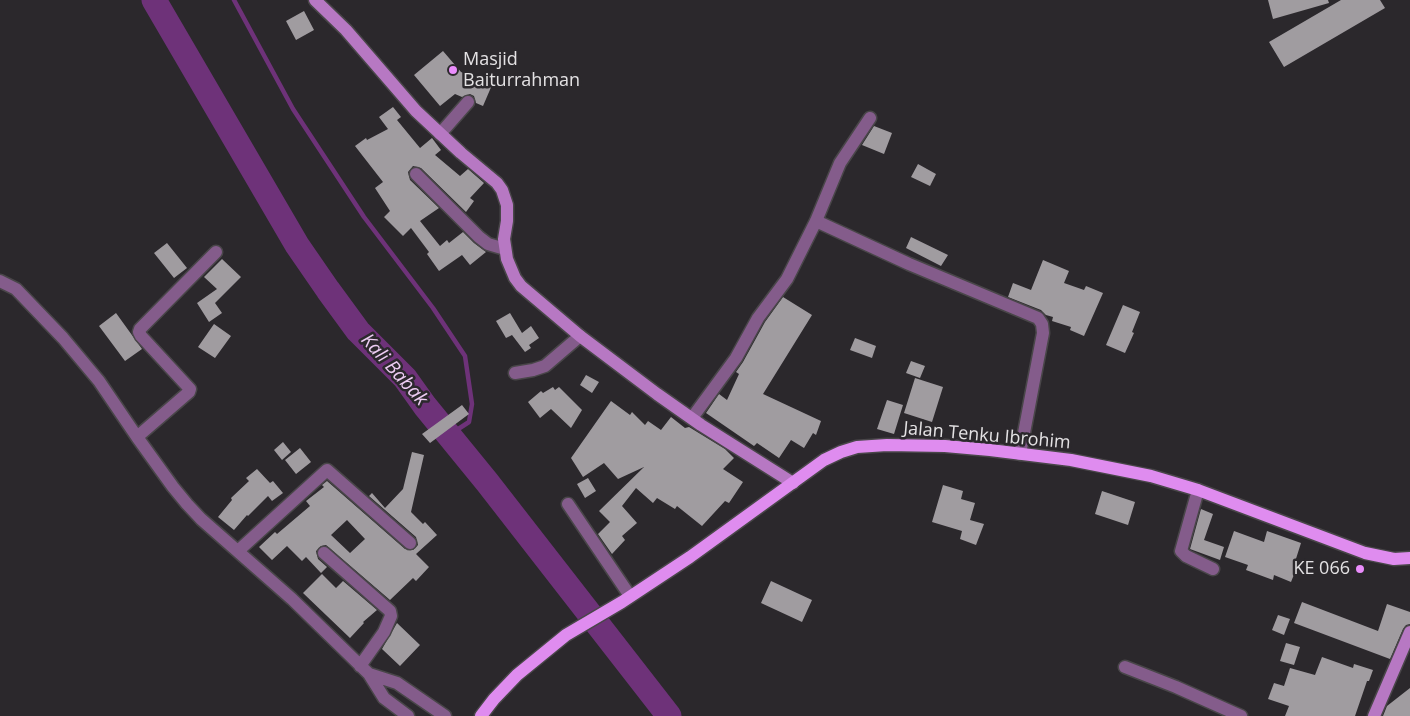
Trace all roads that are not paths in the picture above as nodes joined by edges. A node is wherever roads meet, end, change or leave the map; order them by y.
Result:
1 (315, 0) edge
2 (468, 102) dead end
3 (870, 118) dead end
4 (440, 134) junction
5 (416, 174) dead end
6 (816, 221) junction
7 (505, 249) junction
8 (216, 252) dead end
9 (0, 281) edge
10 (580, 336) junction
11 (516, 373) dead end
12 (692, 418) junction
13 (137, 437) junction
14 (1020, 454) junction
15 (793, 483) junction
16 (1198, 490) junction
17 (568, 504) dead end
18 (410, 543) dead end
19 (238, 551) junction
20 (324, 553) dead end
21 (1410, 558) edge
22 (1213, 569) dead end
23 (626, 599) junction
24 (1410, 632) edge
25 (1125, 667) dead end
26 (365, 670) junction
27 (408, 716) edge
28 (445, 716) edge
29 (481, 716) edge
30 (1241, 716) edge
31 (1374, 716) edge

1 - 4 street
2 - 4 street
3 - 6 street
4 - 7 street
5 - 7 street
6 - 12 street
6 - 14 street
7 - 10 street
8 - 13 street
9 - 13 street
10 - 11 street
10 - 12 street
12 - 15 street
13 - 19 street
14 - 15 main road, Jalan Tenku Ibrohim
14 - 16 main road, Jalan Tenku Ibrohim
15 - 23 main road, Jalan Tenku Ibrohim
16 - 21 main road, Jalan Tenku Ibrohim
16 - 22 street
17 - 23 street
18 - 19 street
19 - 26 street
20 - 26 street
23 - 29 main road, Jalan Tenku Ibrohim
24 - 31 street
25 - 30 street
26 - 27 street
26 - 28 street

